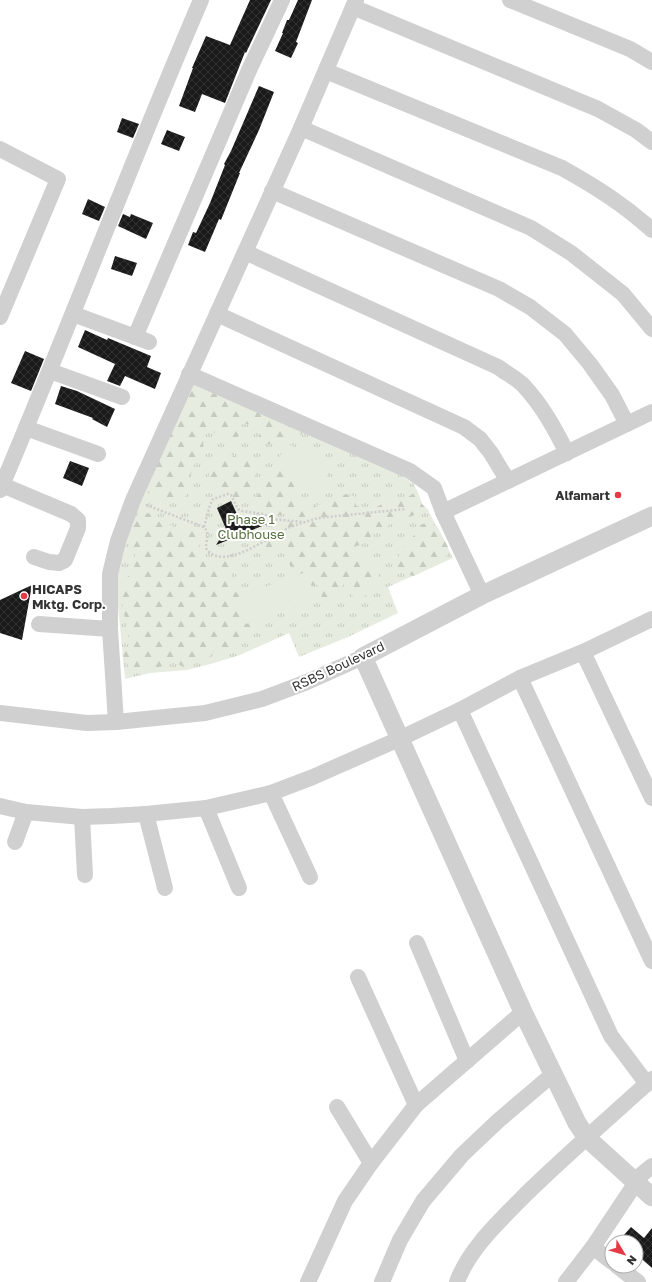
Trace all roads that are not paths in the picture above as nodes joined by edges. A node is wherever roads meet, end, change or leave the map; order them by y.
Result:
1 (201, 0) edge
2 (282, 0) edge
3 (510, 0) edge
4 (354, 3) edge
5 (652, 62) edge
6 (326, 71) junction
7 (301, 128) junction
8 (652, 142) edge
9 (0, 149) edge
10 (272, 190) junction
11 (652, 230) edge
12 (245, 252) junction
13 (73, 314) junction
14 (217, 314) junction
15 (0, 317) edge
16 (652, 329) edge
17 (50, 371) junction
18 (189, 374) junction
19 (122, 397) dead end
20 (652, 412) edge
21 (626, 424) junction
22 (26, 428) junction
23 (567, 453) junction
24 (98, 454) dead end
25 (508, 481) junction
26 (1, 487) edge
27 (443, 512) junction
28 (652, 516) edge
29 (34, 557) dead end
30 (482, 595) junction
31 (651, 622) edge
32 (39, 624) dead end
33 (110, 629) junction
34 (583, 652) junction
35 (363, 657) junction
36 (520, 678) junction
37 (460, 710) junction
38 (0, 713) edge
39 (116, 722) junction
40 (399, 739) junction
41 (271, 793) junction
42 (652, 798) edge
43 (0, 806) edge
44 (206, 808) junction
45 (26, 812) junction
46 (146, 814) junction
47 (82, 817) junction
48 (15, 842) dead end
49 (85, 875) dead end
50 (310, 877) dead end
51 (165, 888) dead end
52 (239, 888) dead end
53 (416, 943) dead end
54 (652, 961) edge
55 (358, 977) dead end
56 (523, 1012) junction
57 (467, 1061) junction
58 (552, 1075) junction
59 (649, 1081) edge
60 (416, 1105) junction
61 (337, 1107) dead end
62 (587, 1138) junction
63 (371, 1164) junction
64 (652, 1166) edge
65 (636, 1183) junction
66 (652, 1197) edge
67 (592, 1246) junction
68 (604, 1256) edge
69 (628, 1274) edge
70 (308, 1282) edge
71 (382, 1282) edge
72 (457, 1282) edge
73 (566, 1282) edge
74 (638, 1282) edge

1 - 13 street
2 - 13 street
3 - 5 street
4 - 6 street
4 - 8 street
6 - 7 street
6 - 11 street
7 - 10 street
7 - 16 street
9 - 15 street
10 - 12 street
10 - 21 street
12 - 14 street
12 - 23 street
13 - 17 street
14 - 18 street
14 - 25 street
17 - 19 street
17 - 22 street
18 - 27 street
18 - 33 street
20 - 21 street
21 - 23 street
22 - 24 street
22 - 26 street
23 - 25 street
25 - 27 street
26 - 29 street
27 - 30 street
28 - 30 street, RSBS Boulevard
30 - 35 street, RSBS Boulevard
31 - 34 street
32 - 33 street
33 - 39 street
34 - 36 street
34 - 42 street
35 - 39 street, RSBS Boulevard
35 - 40 street
36 - 37 street
36 - 54 street
37 - 40 street
37 - 59 street
38 - 39 street, RSBS Boulevard
40 - 41 street
40 - 56 street
41 - 44 street
41 - 50 street
43 - 45 street
44 - 46 street
44 - 52 street
45 - 47 street
45 - 48 street
46 - 47 street
46 - 51 street
47 - 49 street
53 - 57 street
55 - 60 street
56 - 57 street
56 - 58 street
57 - 60 street
58 - 62 street
58 - 71 street
59 - 62 street
60 - 63 street
61 - 63 street
62 - 65 street
62 - 72 street
63 - 70 street
64 - 65 street
65 - 66 street
65 - 67 street
67 - 68 street
67 - 73 street
69 - 74 street

